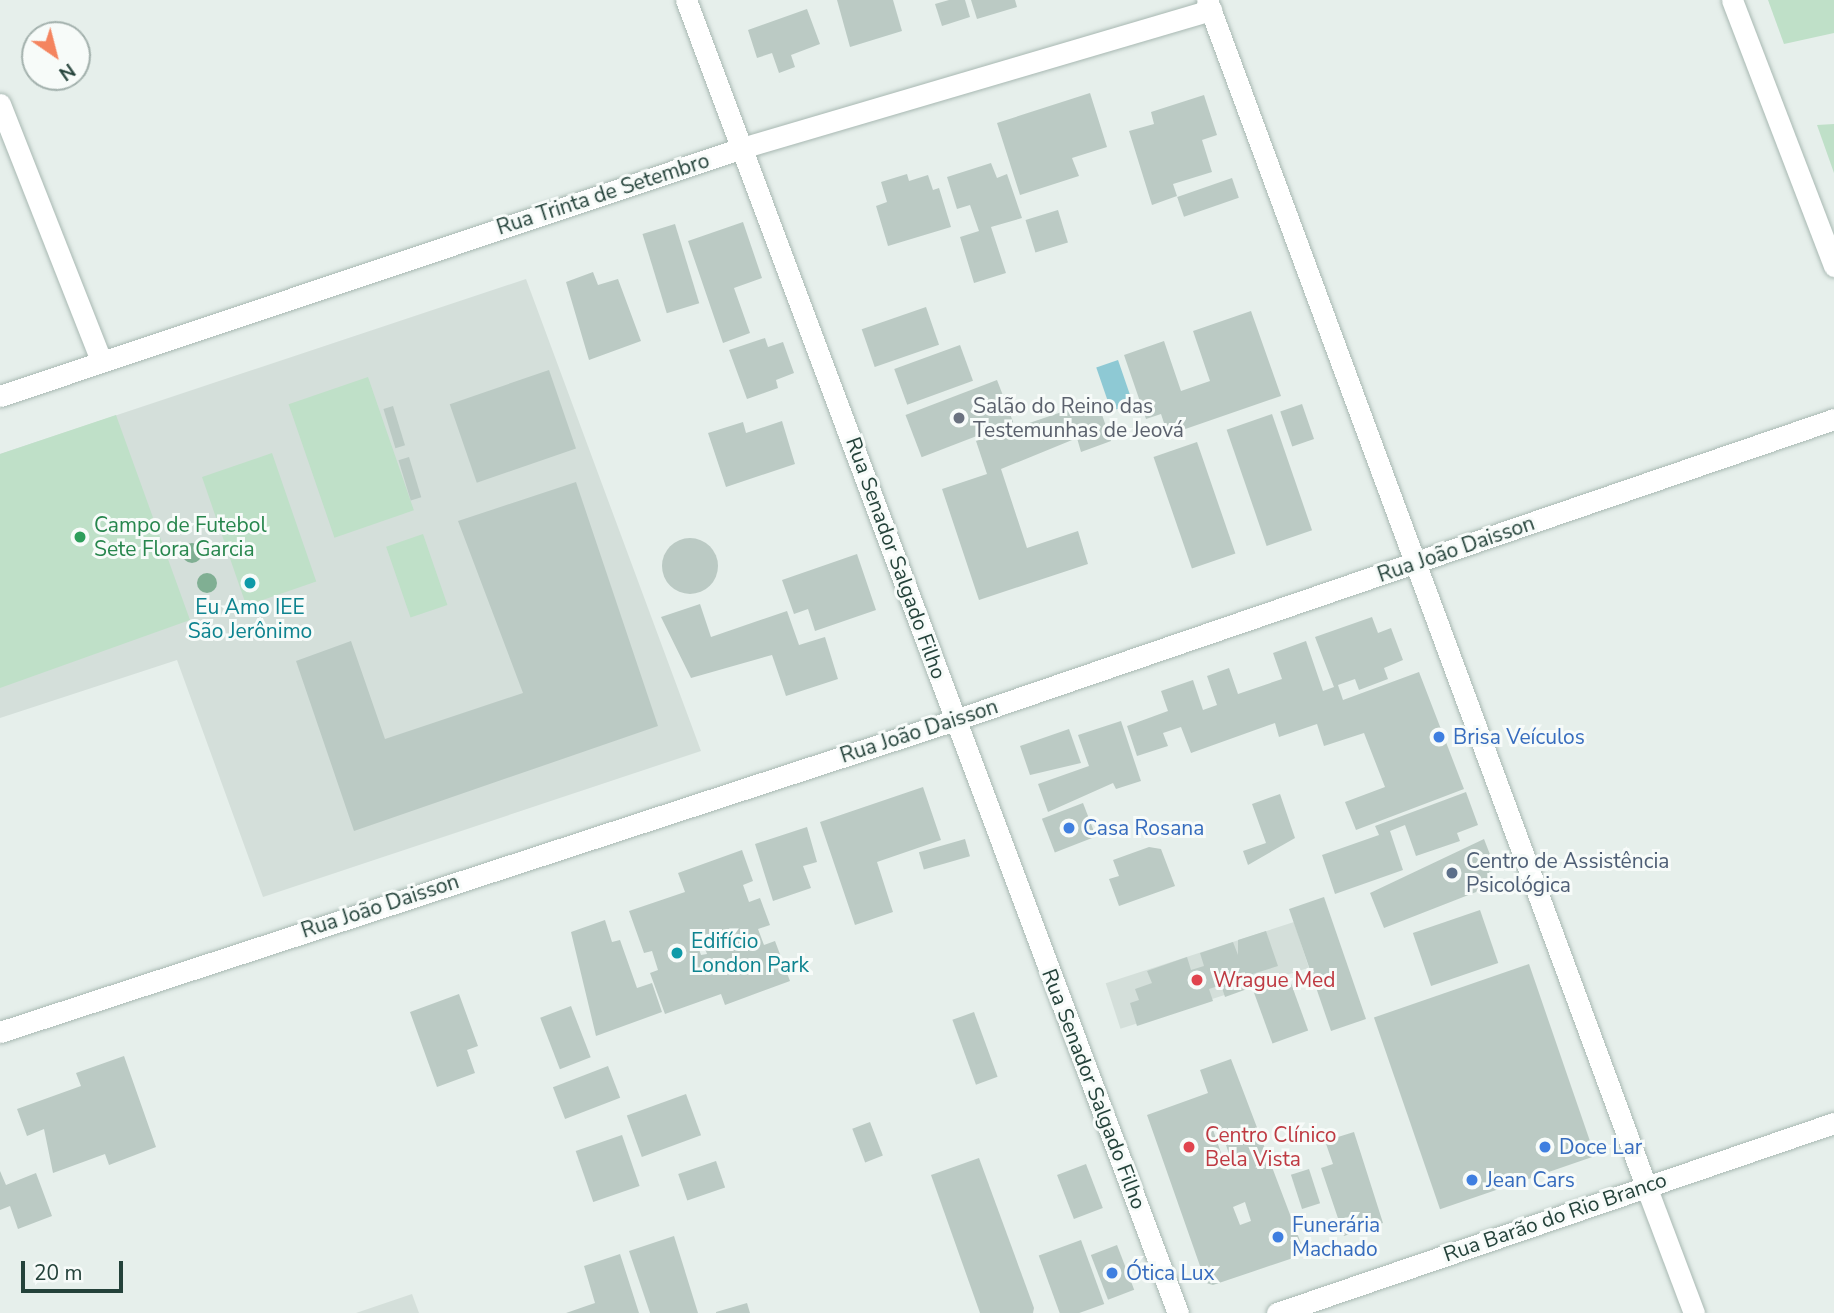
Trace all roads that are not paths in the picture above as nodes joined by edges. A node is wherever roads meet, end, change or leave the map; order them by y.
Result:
1 (686, 0) edge
2 (1732, 0) edge
3 (1209, 5) edge
4 (0, 104) edge
5 (744, 147) junction
6 (1834, 266) edge
7 (101, 359) junction
8 (0, 396) edge
9 (1834, 419) edge
10 (1416, 563) junction
11 (956, 720) junction
12 (0, 1032) edge
13 (1834, 1123) edge
14 (1646, 1186) junction
15 (1178, 1313) edge
16 (1277, 1313) edge
17 (1694, 1313) edge

1 - 5 street, Rua Senador Salgado Filho
2 - 6 street
3 - 5 street, Rua Trinta de Setembro
3 - 10 street
4 - 7 street
5 - 7 street, Rua Trinta de Setembro
5 - 11 street, Rua Senador Salgado Filho
7 - 8 street, Rua Trinta de Setembro
9 - 10 street, Rua João Daisson
10 - 11 street, Rua João Daisson
10 - 14 street
11 - 12 street, Rua João Daisson
11 - 15 street, Rua Senador Salgado Filho
13 - 14 street, Rua Barão do Rio Branco
14 - 16 street, Rua Barão do Rio Branco
14 - 17 street

